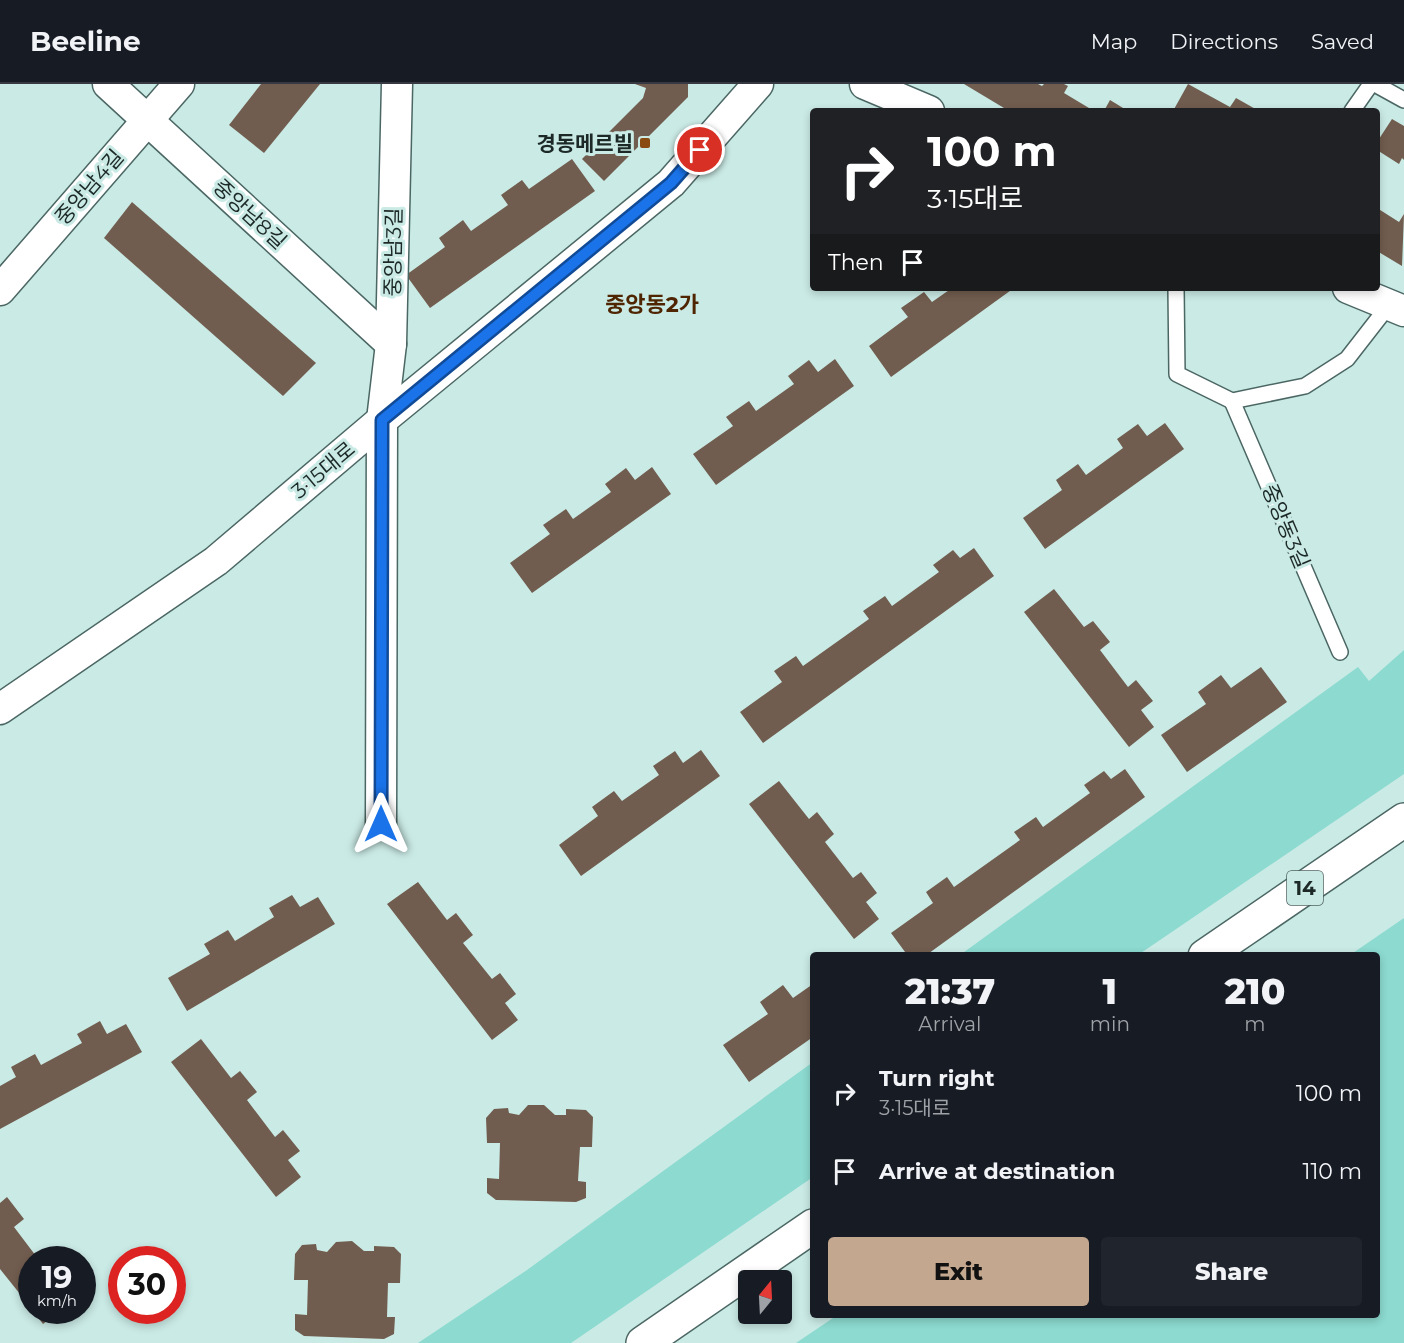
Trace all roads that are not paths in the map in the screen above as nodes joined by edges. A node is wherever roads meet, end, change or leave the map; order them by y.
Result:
1 (108, 84) edge
2 (179, 84) edge
3 (397, 84) edge
4 (758, 84) edge
5 (866, 84) edge
6 (1373, 84) edge
7 (1404, 100) edge
8 (922, 108) edge
9 (1354, 108) edge
10 (147, 119) junction
11 (0, 290) edge
12 (1176, 291) edge
13 (1355, 291) edge
14 (1397, 308) edge
15 (391, 344) junction
16 (1232, 400) junction
17 (382, 420) junction
18 (1340, 652) dead end
19 (0, 709) edge
20 (1404, 820) edge
21 (381, 824) dead end
22 (1211, 952) edge
23 (810, 1228) edge
24 (643, 1343) edge

1 - 10 street, 중앙남8길
2 - 10 street, 중앙남4길
3 - 15 street, 중앙남3길
4 - 17 street, 3·15대로
5 - 8 street
6 - 7 lane
6 - 9 lane
10 - 11 street, 중앙남4길
10 - 15 street, 중앙남8길
12 - 16 lane
13 - 14 street
14 - 16 lane
15 - 17 street, 중앙남3길
16 - 18 lane, 중앙동3길
17 - 19 street, 3·15대로
17 - 21 street, 중앙남3길
20 - 22 main road, 14
23 - 24 main road

